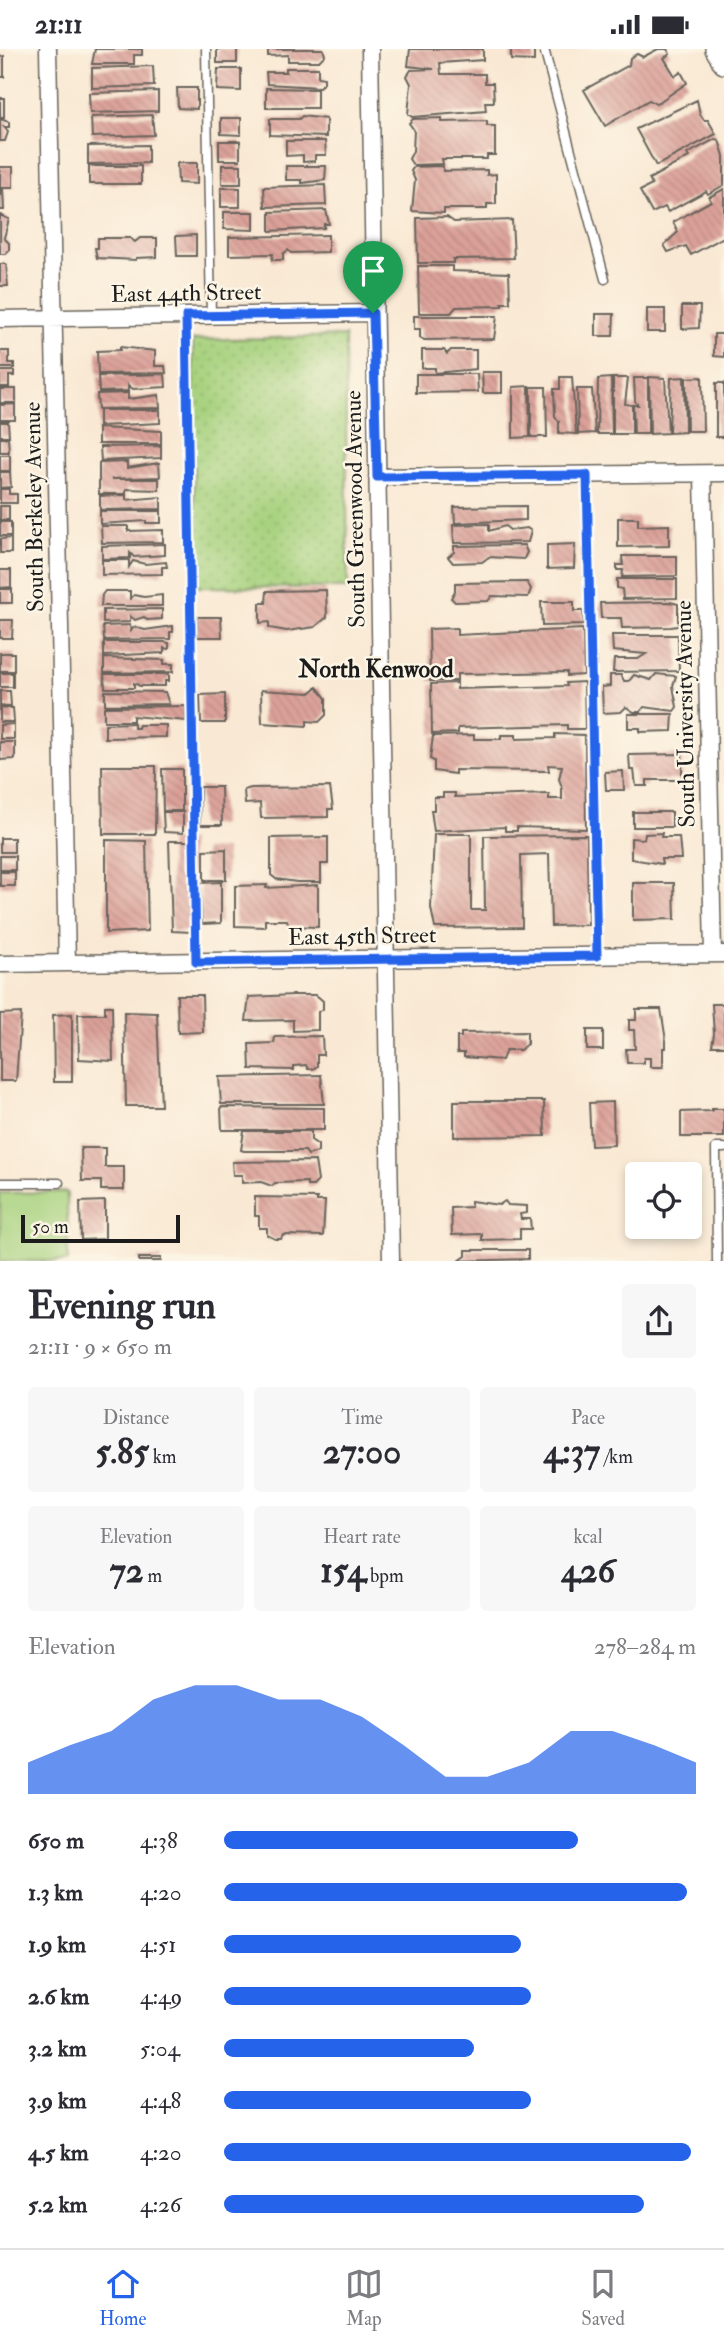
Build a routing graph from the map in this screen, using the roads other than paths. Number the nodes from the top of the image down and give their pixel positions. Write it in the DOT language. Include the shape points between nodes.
graph roads {
  1 [pos="48,49"];
  2 [pos="206,49"];
  3 [pos="370,49"];
  4 [pos="544,49"];
  5 [pos="716,49"];
  6 [pos="724,63"];
  7 [pos="605,279"];
  8 [pos="373,313"];
  9 [pos="211,315"];
  10 [pos="186,316"];
  11 [pos="52,318"];
  12 [pos="0,319"];
  13 [pos="724,473"];
  14 [pos="703,474"];
  15 [pos="587,475"];
  16 [pos="377,477"];
  17 [pos="718,954"];
  18 [pos="597,956"];
  19 [pos="387,958"];
  20 [pos="196,962"];
  21 [pos="0,964"];
  22 [pos="67,964"];
  23 [pos="724,1148"];
  24 [pos="0,1183"];
  25 [pos="59,1183"];
  26 [pos="391,1261"];
  27 [pos="717,1261"];
  1 -- 11 [label="street, South Berkeley Avenue"];
  2 -- 9 [label="lane"];
  3 -- 8 [label="street, South Greenwood Avenue"];
  4 -- 7 [label="lane"];
  5 -- 6 [label="street"];
  8 -- 9 [label="street, East 44th Street"];
  8 -- 16 [label="street, South Greenwood Avenue"];
  9 -- 10 [label="street, East 44th Street"];
  10 -- 11 [label="street, East 44th Street"];
  10 -- 20 [label="lane"];
  11 -- 12 [label="street, East 44th Street"];
  11 -- 22 [label="street, South Berkeley Avenue"];
  13 -- 14 [label="street"];
  14 -- 15 [label="street"];
  14 -- 17 [label="street, South University Avenue"];
  15 -- 16 [label="street"];
  15 -- 18 [label="lane"];
  16 -- 19 [label="street, South Greenwood Avenue"];
  17 -- 18 [label="street, East 45th Street"];
  18 -- 19 [label="street, East 45th Street"];
  19 -- 20 [label="street, East 45th Street"];
  19 -- 26 [label="street, South Greenwood Avenue"];
  20 -- 22 [label="street, East 45th Street"];
  21 -- 22 [label="street, East 45th Street"];
  23 -- 27 [label="lane" via="716,1148"];
  24 -- 25 [label="lane"];
}
